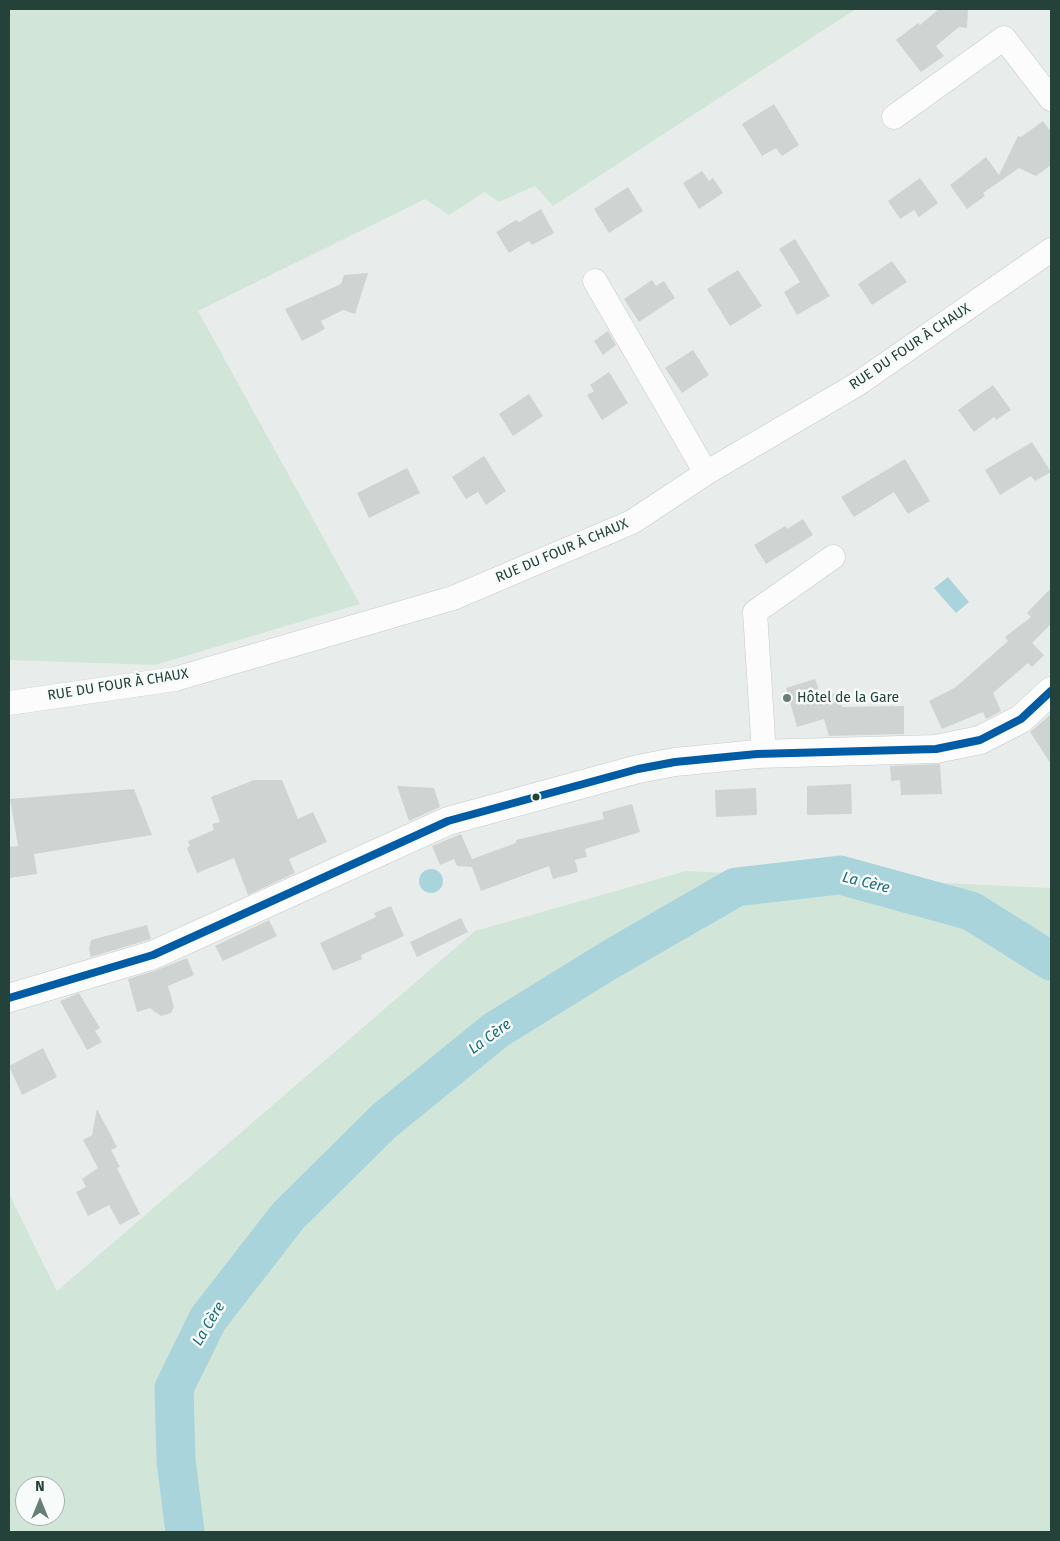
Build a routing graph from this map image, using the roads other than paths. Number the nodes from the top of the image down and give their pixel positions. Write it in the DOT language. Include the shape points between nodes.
graph roads {
  1 [pos="1051,99"];
  2 [pos="894,117"];
  3 [pos="1051,250"];
  4 [pos="595,281"];
  5 [pos="706,473"];
  6 [pos="833,557"];
  7 [pos="1051,691"];
  8 [pos="9,703"];
  9 [pos="764,754"];
  10 [pos="9,998"];
  1 -- 2 [label="street" via="1004,38"];
  3 -- 5 [label="street, RUE DU FOUR À CHAUX" via="856,385"];
  4 -- 5 [label="street"];
  5 -- 8 [label="street, RUE DU FOUR À CHAUX" via="632,522 453,598 175,679"];
  6 -- 9 [label="street" via="755,612"];
  7 -- 9 [label="street" via="1021,719 980,740 936,749"];
  9 -- 10 [label="street" via="675,762 638,769 448,821 153,956"];
}
